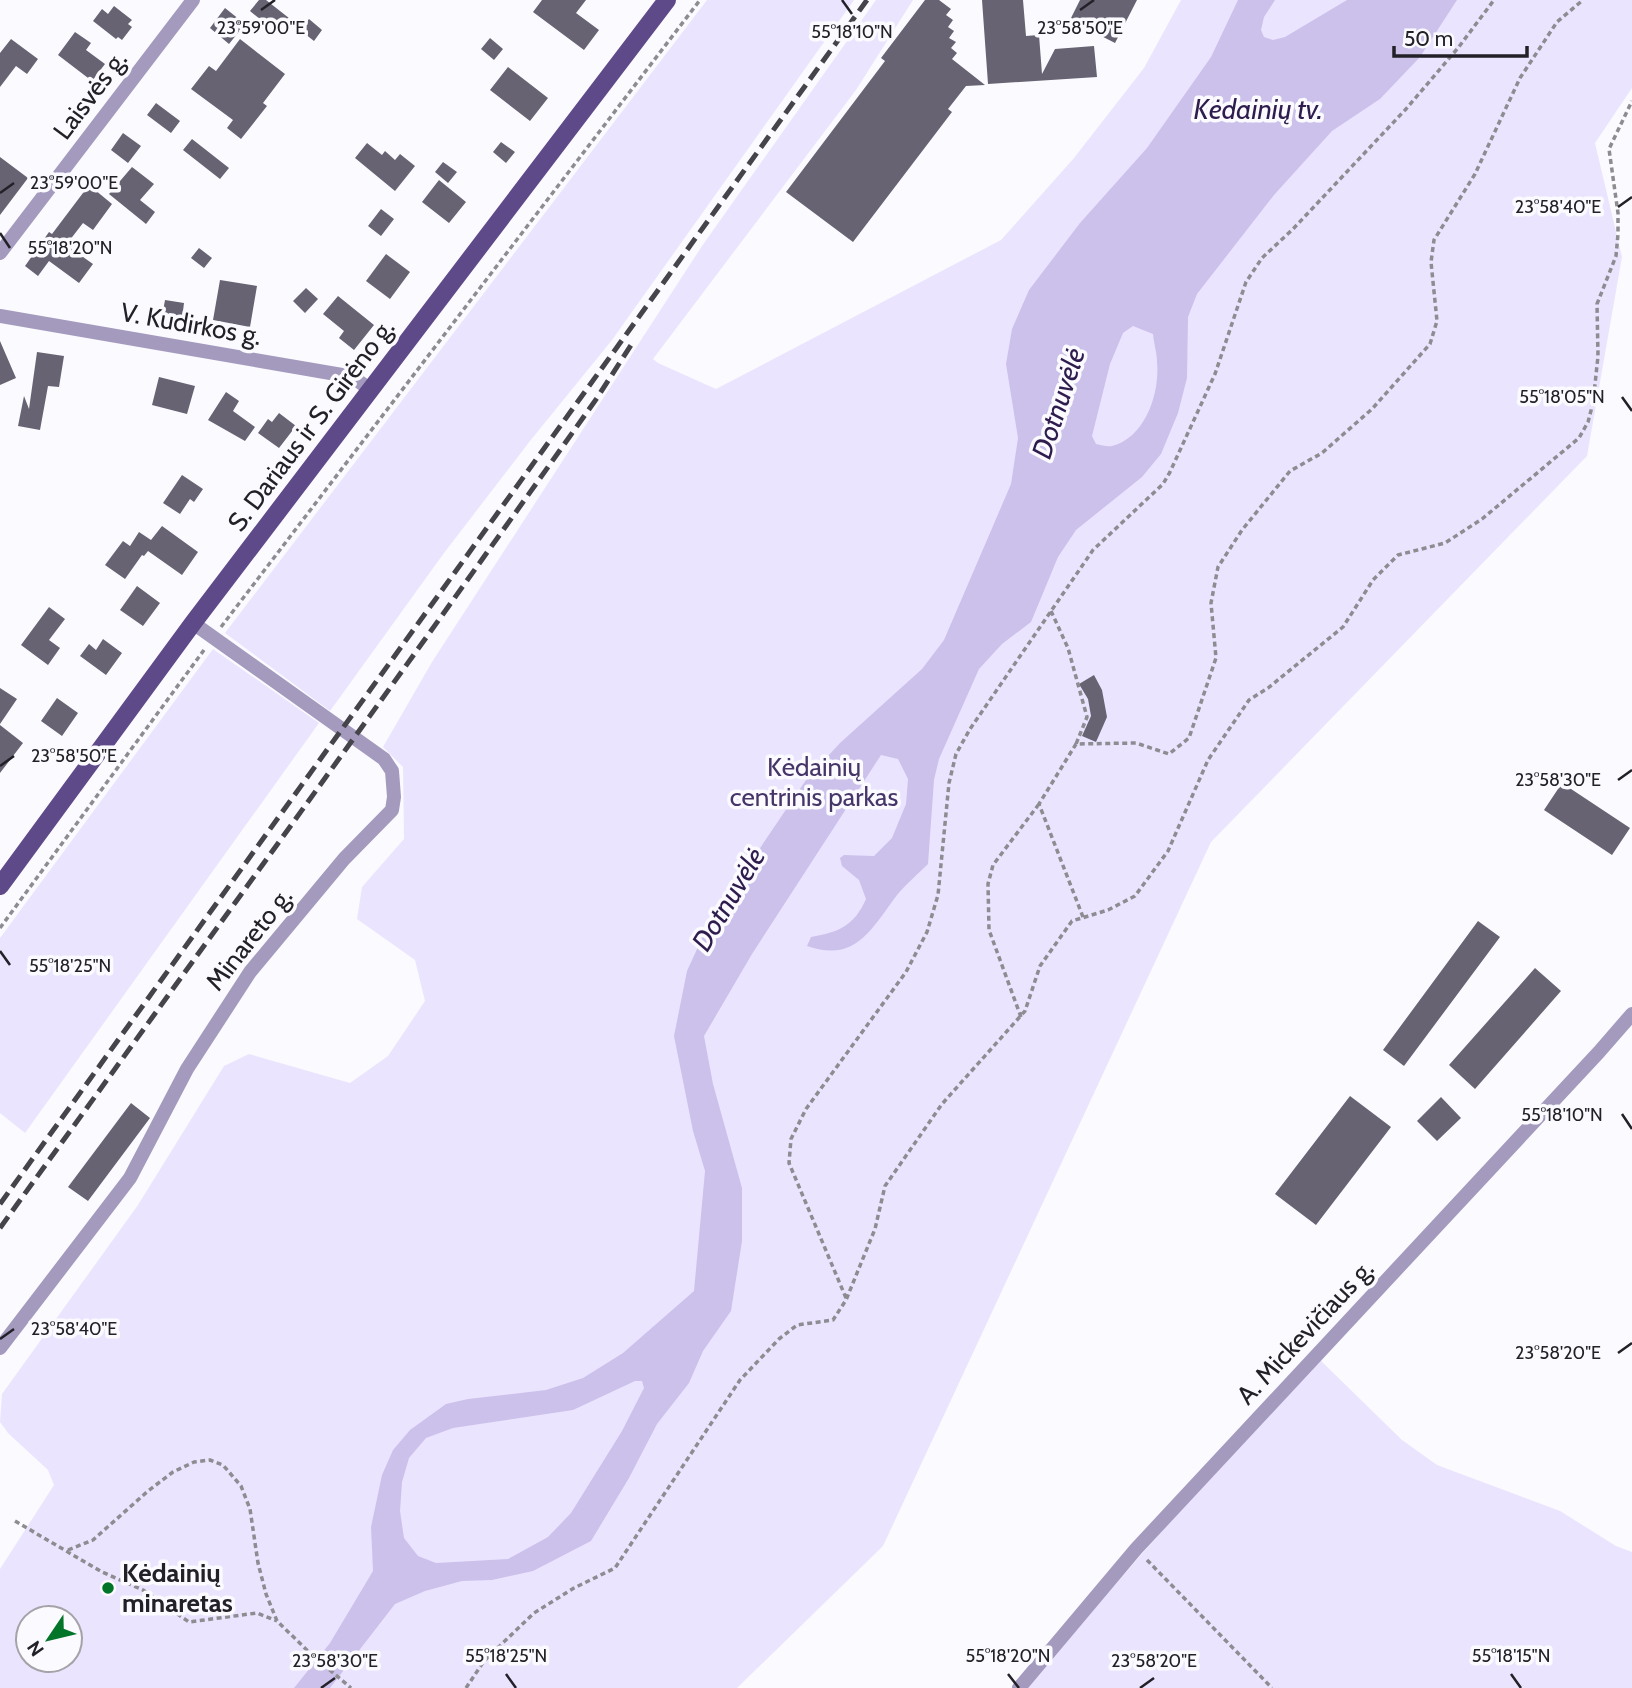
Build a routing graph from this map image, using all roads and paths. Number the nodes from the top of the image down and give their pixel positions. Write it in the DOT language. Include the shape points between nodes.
graph roads {
  1 [pos="193,0"];
  2 [pos="667,0"];
  3 [pos="700,0"];
  4 [pos="1494,0"];
  5 [pos="1583,0"];
  6 [pos="1632,101"];
  7 [pos="0,253"];
  8 [pos="0,316"];
  9 [pos="371,390"];
  10 [pos="1050,611"];
  11 [pos="193,623"];
  12 [pos="213,638"];
  13 [pos="1076,744"];
  14 [pos="1039,804"];
  15 [pos="0,886"];
  16 [pos="1083,917"];
  17 [pos="0,928"];
  18 [pos="1632,1014"];
  19 [pos="1021,1017"];
  20 [pos="846,1300"];
  21 [pos="0,1348"];
  22 [pos="15,1521"];
  23 [pos="1136,1549"];
  24 [pos="68,1550"];
  25 [pos="277,1621"];
  26 [pos="351,1688"];
  27 [pos="466,1688"];
  28 [pos="1019,1688"];
  29 [pos="1272,1688"];
  1 -- 7 [label="street, Laisvės g."];
  2 -- 9 [label="main road, S. Dariaus ir S. Girėno g."];
  3 -- 12 [label="path"];
  4 -- 10 [label="path" via="1406,109 1262,258 1245,282 1214,373 1171,472 1093,550"];
  5 -- 13 [label="path" via="1557,22 1520,78 1475,174 1434,240 1430,262 1437,321 1430,344 1362,418 1322,453 1290,471 1218,567 1211,603 1216,658 1189,738 1169,754 1136,743"];
  6 -- 16 [label="path" via="1609,149 1618,213 1616,256 1597,304 1593,403 1579,438 1445,543 1398,555 1373,580 1343,627 1249,700 1208,760 1168,851 1135,896"];
  8 -- 9 [label="street, V. Kudirkos g." via="342,375"];
  9 -- 11 [label="main road, S. Dariaus ir S. Girėno g."];
  10 -- 13 [label="path" via="1068,648 1087,717"];
  10 -- 20 [label="path" via="956,754 938,895 927,932 906,972 806,1110 791,1139 789,1163"];
  11 -- 12 [label="street, Minareto g."];
  11 -- 15 [label="main road, S. Dariaus ir S. Girėno g."];
  12 -- 17 [label="path"];
  12 -- 21 [label="street, Minareto g." via="384,758 393,771 392,810 344,859 250,972 187,1069 130,1178"];
  13 -- 14 [label="path"];
  14 -- 16 [label="path"];
  14 -- 19 [label="path" via="993,864 988,884 989,930"];
  16 -- 19 [label="path" via="1072,921 1040,966"];
  18 -- 23 [label="street, A. Mickevičiaus g."];
  19 -- 20 [label="path" via="942,1104 885,1186 875,1228"];
  20 -- 27 [label="path" via="833,1320 797,1325 740,1381 615,1569 534,1614 484,1661"];
  22 -- 24 [label="path"];
  23 -- 28 [label="street, A. Mickevičiaus g."];
  23 -- 29 [label="path"];
  24 -- 25 [label="path" via="143,1590 189,1622 257,1614"];
  24 -- 25 [label="path" via="93,1540 173,1472 210,1460 223,1465 241,1486 250,1509 266,1594"];
  25 -- 26 [label="path"];
}
